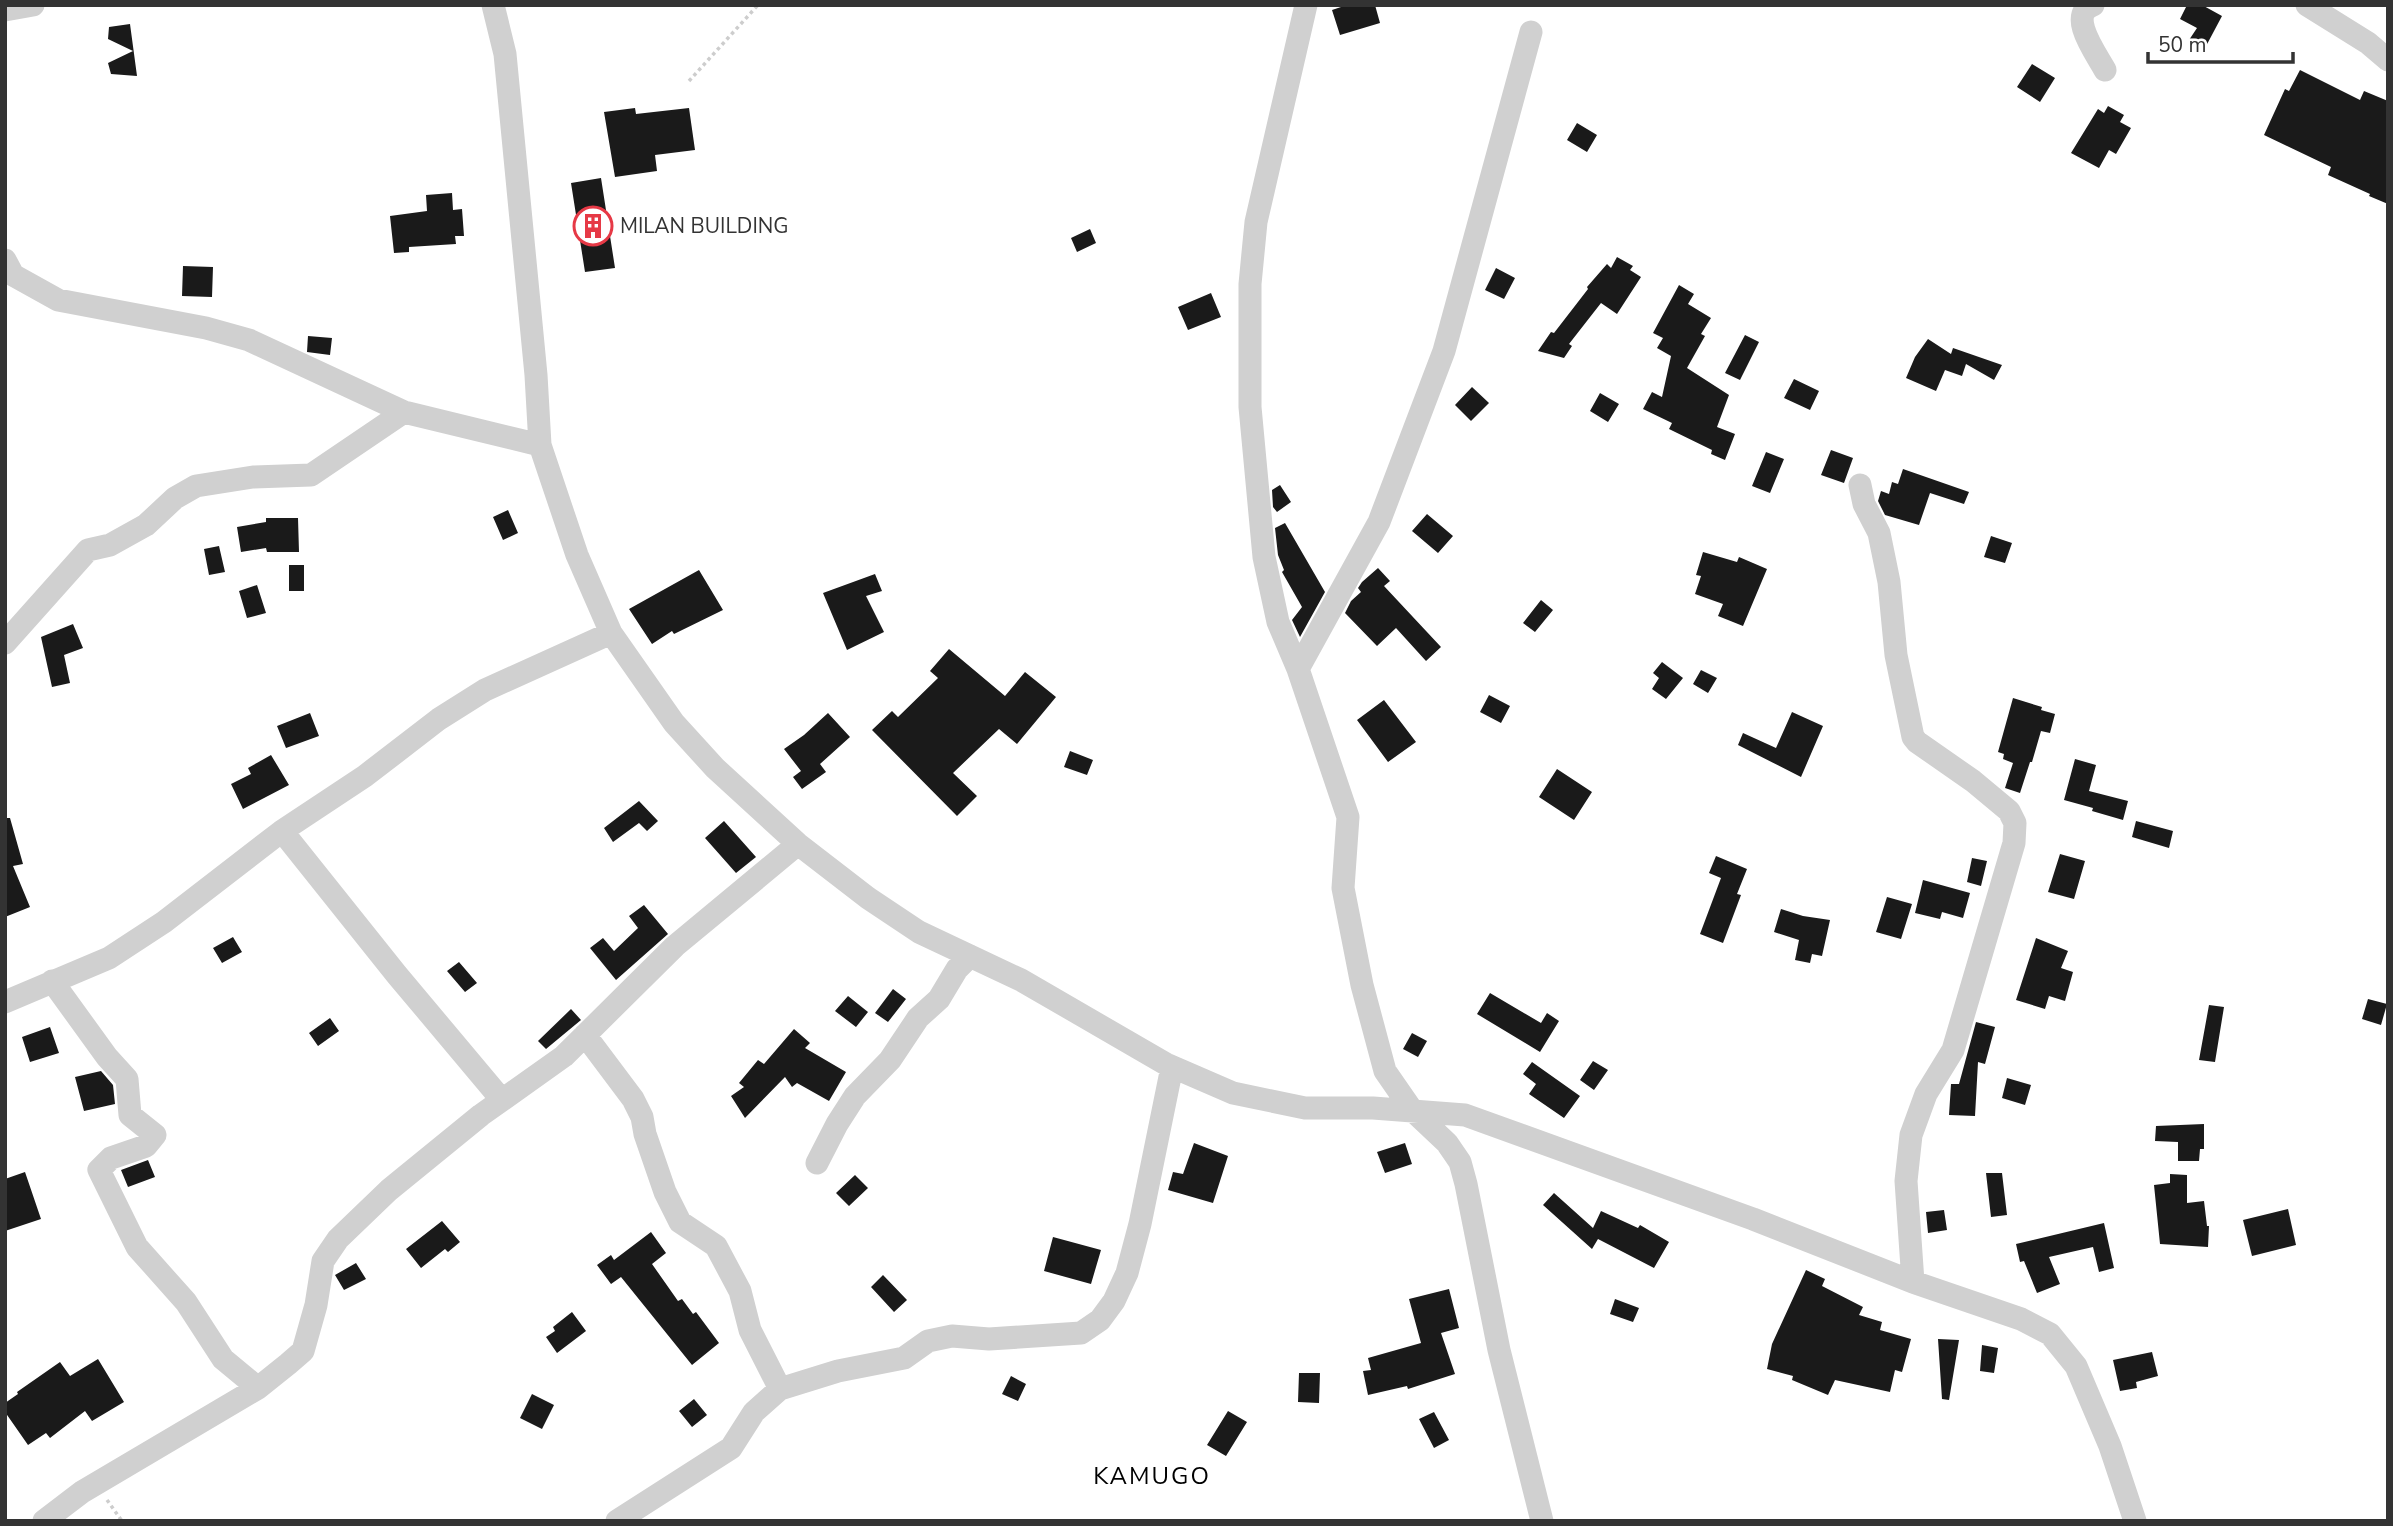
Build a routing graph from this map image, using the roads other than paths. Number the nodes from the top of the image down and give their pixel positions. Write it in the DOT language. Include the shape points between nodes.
graph roads {
  1 [pos="33,5"];
  2 [pos="493,5"];
  3 [pos="1306,5"];
  4 [pos="2093,5"];
  5 [pos="2307,5"];
  6 [pos="5,10"];
  7 [pos="1531,32"];
  8 [pos="2388,60"];
  9 [pos="2105,70"];
  10 [pos="5,260"];
  11 [pos="404,412"];
  12 [pos="540,445"];
  13 [pos="1860,485"];
  14 [pos="611,633"];
  15 [pos="5,643"];
  16 [pos="1298,669"];
  17 [pos="282,831"];
  18 [pos="798,844"];
  19 [pos="970,956"];
  20 [pos="52,981"];
  21 [pos="5,1002"];
  22 [pos="585,1035"];
  23 [pos="1172,1067"];
  24 [pos="502,1100"];
  25 [pos="1412,1110"];
  26 [pos="817,1163"];
  27 [pos="1913,1282"];
  28 [pos="258,1388"];
  29 [pos="780,1389"];
  30 [pos="44,1521"];
  31 [pos="617,1521"];
  32 [pos="1542,1521"];
  33 [pos="2135,1521"];
  1 -- 6 [label="street"];
  2 -- 12 [label="street" via="505,54"];
  3 -- 16 [label="street" via="1256,222 1249,346 1264,557 1278,622"];
  4 -- 9 [label="street" via="2082,15 2081,25"];
  5 -- 8 [label="street"];
  7 -- 16 [label="street" via="1444,351 1379,522"];
  10 -- 11 [label="street" via="13,275 58,300 249,340"];
  11 -- 12 [label="street"];
  11 -- 15 [label="street" via="311,475 253,477 196,486 174,498 146,525 110,545 88,550"];
  12 -- 14 [label="street"];
  13 -- 27 [label="street" via="1879,533 1913,737 2009,811 2015,823 2014,843 1953,1050 1926,1094 1911,1135 1906,1181"];
  14 -- 17 [label="street" via="485,690"];
  14 -- 18 [label="street" via="674,723 715,768"];
  16 -- 25 [label="street" via="1348,817 1343,888 1376,1041 1385,1071"];
  17 -- 20 [label="street" via="120,951"];
  17 -- 24 [label="street"];
  18 -- 19 [label="street" via="919,932"];
  18 -- 22 [label="street" via="675,946"];
  19 -- 23 [label="street" via="1021,980"];
  19 -- 26 [label="street" via="890,1060 855,1096"];
  20 -- 21 [label="street"];
  20 -- 28 [label="street" via="127,1079 130,1115 155,1135 146,1146 111,1158 99,1170 137,1247 186,1302 223,1359"];
  22 -- 24 [label="street" via="564,1056"];
  22 -- 29 [label="street" via="642,1116 665,1192 680,1222 716,1246 740,1291 750,1330"];
  23 -- 25 [label="street" via="1233,1093 1305,1108"];
  23 -- 29 [label="street" via="1127,1273 1100,1320 1081,1333 989,1339 952,1336 928,1341 904,1358"];
  24 -- 28 [label="street" via="389,1190 338,1239 323,1261 303,1351"];
  25 -- 27 [label="street" via="1465,1115"];
  25 -- 32 [label="street" via="1460,1162 1499,1350"];
  27 -- 33 [label="street" via="2021,1319 2050,1334 2076,1366"];
  28 -- 30 [label="street" via="82,1492"];
  29 -- 31 [label="street" via="754,1412 731,1448"];
}
